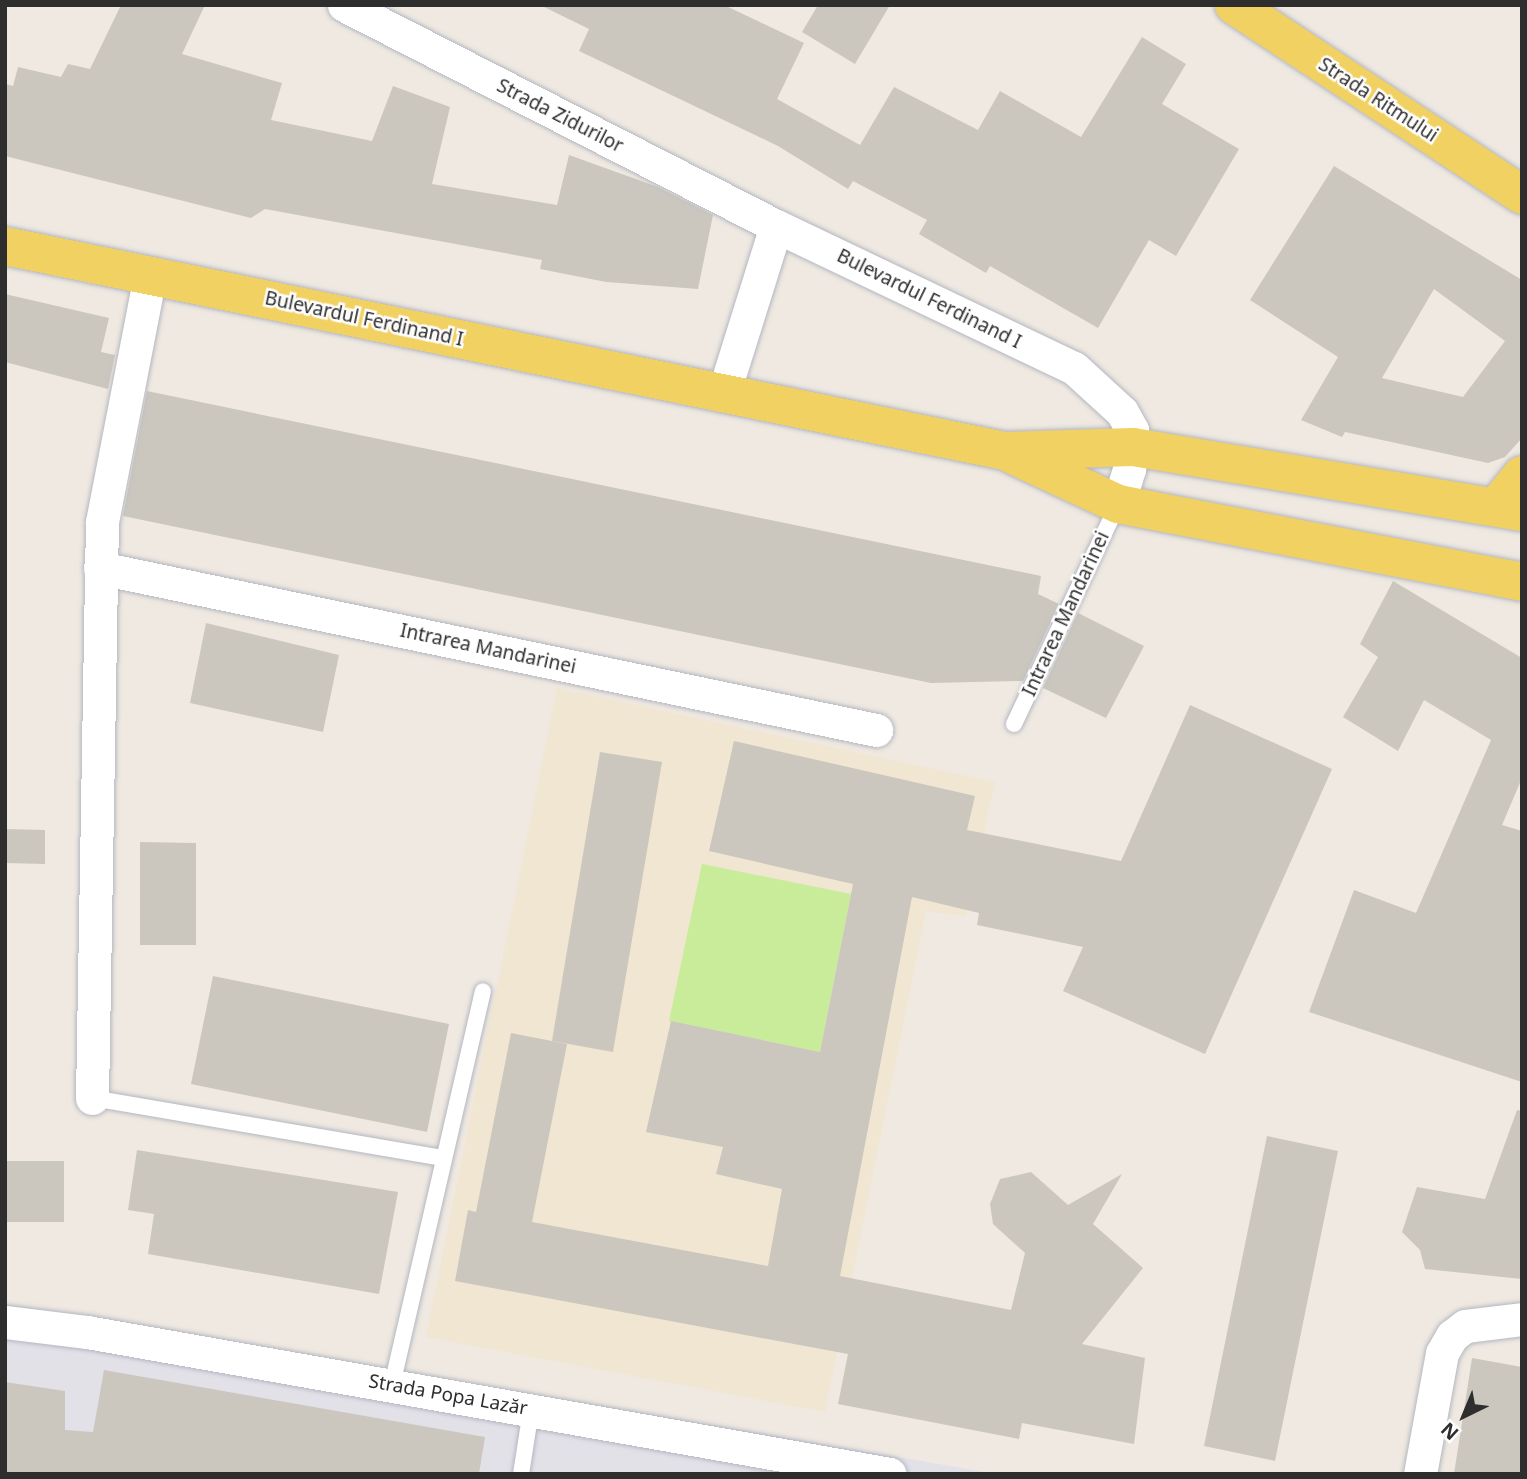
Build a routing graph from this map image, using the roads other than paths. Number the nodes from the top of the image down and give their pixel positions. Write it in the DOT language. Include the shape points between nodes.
graph roads {
  1 [pos="344,5"];
  2 [pos="1234,5"];
  3 [pos="1522,195"];
  4 [pos="776,226"];
  5 [pos="5,246"];
  6 [pos="150,275"];
  7 [pos="723,394"];
  8 [pos="1133,447"];
  9 [pos="1005,451"];
  10 [pos="1522,475"];
  11 [pos="1118,504"];
  12 [pos="1509,510"];
  13 [pos="100,568"];
  14 [pos="1518,583"];
  15 [pos="1014,723"];
  16 [pos="876,730"];
  17 [pos="483,991"];
  18 [pos="92,1098"];
  19 [pos="443,1158"];
  20 [pos="1522,1319"];
  21 [pos="5,1322"];
  22 [pos="391,1385"];
  23 [pos="531,1410"];
  24 [pos="521,1474"];
  25 [pos="890,1474"];
  26 [pos="1420,1474"];
  1 -- 4 [label="street, Strada Zidurilor"];
  2 -- 3 [label="main road, Strada Ritmului"];
  4 -- 7 [label="street"];
  4 -- 8 [label="street, Bulevardul Ferdinand I" via="1073,368 1122,412 1132,430"];
  5 -- 6 [label="main road, Bulevardul Ferdinand I"];
  6 -- 7 [label="main road, Bulevardul Ferdinand I"];
  6 -- 13 [label="street" via="102,522"];
  7 -- 9 [label="main road, Bulevardul Ferdinand I"];
  8 -- 9 [label="main road, Bulevardul Ferdinand I"];
  8 -- 11 [label="street"];
  8 -- 12 [label="main road, Bulevardul Ferdinand I"];
  9 -- 11 [label="main road, Bulevardul Ferdinand I"];
  10 -- 12 [label="main road"];
  11 -- 14 [label="main road, Bulevardul Ferdinand I"];
  11 -- 15 [label="lane, Intrarea Mandarinei"];
  13 -- 16 [label="street, Intrarea Mandarinei"];
  13 -- 18 [label="street"];
  17 -- 19 [label="lane"];
  18 -- 19 [label="lane"];
  19 -- 22 [label="lane"];
  20 -- 26 [label="street" via="1465,1326 1451,1336 1442,1353"];
  21 -- 22 [label="street, Strada Popa Lazăr" via="88,1332"];
  22 -- 23 [label="street, Strada Popa Lazăr"];
  23 -- 24 [label="lane"];
  23 -- 25 [label="street, Strada Popa Lazăr"];
}
